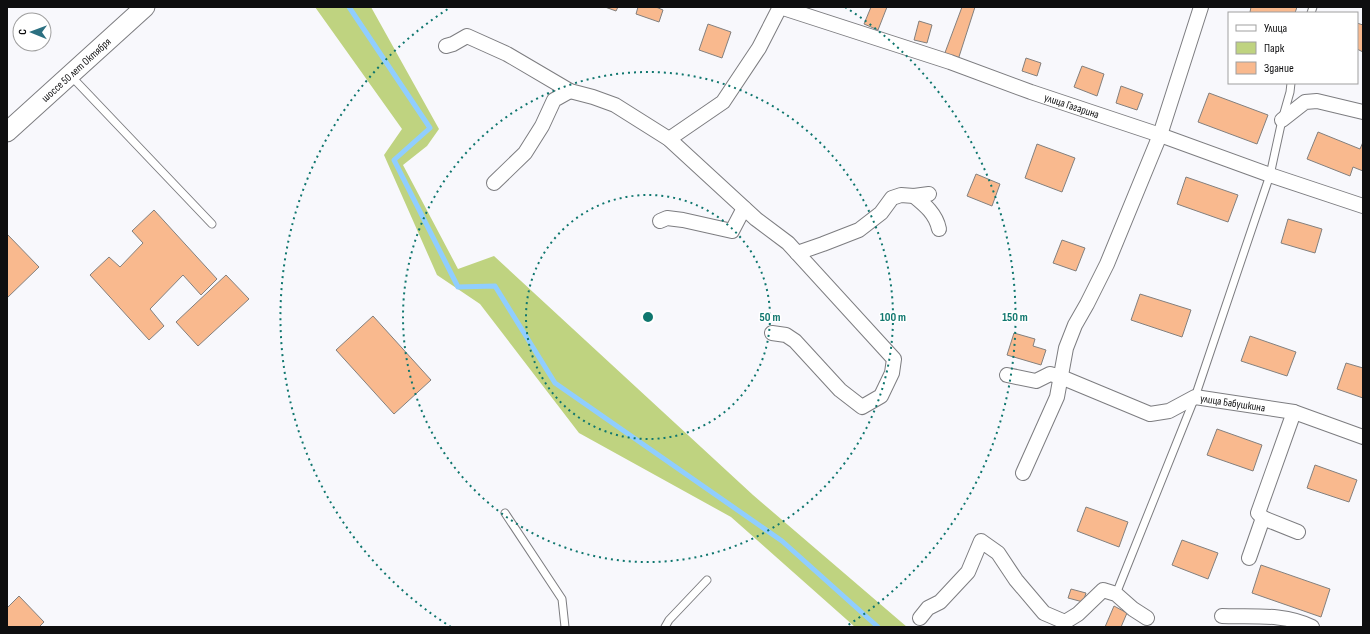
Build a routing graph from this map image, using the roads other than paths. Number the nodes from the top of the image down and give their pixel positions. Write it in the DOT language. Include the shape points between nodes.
graph roads {
  1 [pos="146,7"];
  2 [pos="780,7"];
  3 [pos="1201,7"];
  4 [pos="446,46"];
  5 [pos="70,75"];
  6 [pos="1291,84"];
  7 [pos="570,91"];
  8 [pos="1363,112"];
  9 [pos="1282,120"];
  10 [pos="7,132"];
  11 [pos="1160,135"];
  12 [pos="669,139"];
  13 [pos="1270,175"];
  14 [pos="494,182"];
  15 [pos="928,194"];
  16 [pos="914,196"];
  17 [pos="1363,206"];
  18 [pos="744,208"];
  19 [pos="660,221"];
  20 [pos="212,224"];
  21 [pos="939,229"];
  22 [pos="797,253"];
  23 [pos="772,334"];
  24 [pos="1007,375"];
  25 [pos="1061,377"];
  26 [pos="1195,397"];
  27 [pos="1294,412"];
  28 [pos="1363,437"];
  29 [pos="1023,473"];
  30 [pos="505,513"];
  31 [pos="1263,518"];
  32 [pos="1298,532"];
  33 [pos="1249,558"];
  34 [pos="707,580"];
  35 [pos="1116,594"];
  36 [pos="1222,616"];
  37 [pos="920,618"];
  38 [pos="1147,618"];
  39 [pos="565,627"];
  40 [pos="665,627"];
  41 [pos="1312,627"];
  1 -- 5 [label="street, шоссе 50 лет Октября"];
  2 -- 11 [label="street, улица Гагарина" via="950,62"];
  2 -- 12 [label="street" via="759,48 723,102"];
  3 -- 11 [label="street"];
  4 -- 7 [label="street" via="467,36 508,54"];
  5 -- 10 [label="street, шоссе 50 лет Октября"];
  5 -- 20 [label="lane"];
  6 -- 9 [label="lane"];
  7 -- 12 [label="street" via="615,105"];
  7 -- 14 [label="street" via="554,100 525,153"];
  8 -- 9 [label="street" via="1317,101 1305,102"];
  9 -- 13 [label="lane"];
  11 -- 13 [label="street, улица Гагарина"];
  11 -- 25 [label="street" via="1107,264 1075,325 1066,348"];
  12 -- 18 [label="street"];
  13 -- 17 [label="street, улица Гагарина"];
  13 -- 26 [label="lane"];
  15 -- 16 [label="street"];
  16 -- 21 [label="street" via="929,208 938,221"];
  16 -- 22 [label="street" via="901,195 892,198 881,213 859,230"];
  18 -- 19 [label="street" via="732,231 683,220 667,218"];
  18 -- 22 [label="street"];
  22 -- 23 [label="street" via="894,359 892,373 881,396 862,407 840,390 795,341 786,335"];
  24 -- 25 [label="street" via="1036,381 1050,374"];
  25 -- 26 [label="street, улица Бабушкина" via="1150,414 1169,411"];
  25 -- 29 [label="street" via="1057,397"];
  26 -- 27 [label="street, улица Бабушкина"];
  26 -- 35 [label="lane"];
  27 -- 28 [label="street, улица Бабушкина"];
  27 -- 31 [label="street" via="1258,513"];
  30 -- 39 [label="lane" via="562,599"];
  31 -- 32 [label="street"];
  31 -- 33 [label="street"];
  34 -- 40 [label="lane"];
  35 -- 37 [label="street" via="1103,590 1078,614 1064,622 1055,619 1044,613 1016,580 998,553 981,541 968,572 940,602 928,608"];
  35 -- 38 [label="street"];
  36 -- 41 [label="street" via="1280,617"];
}
